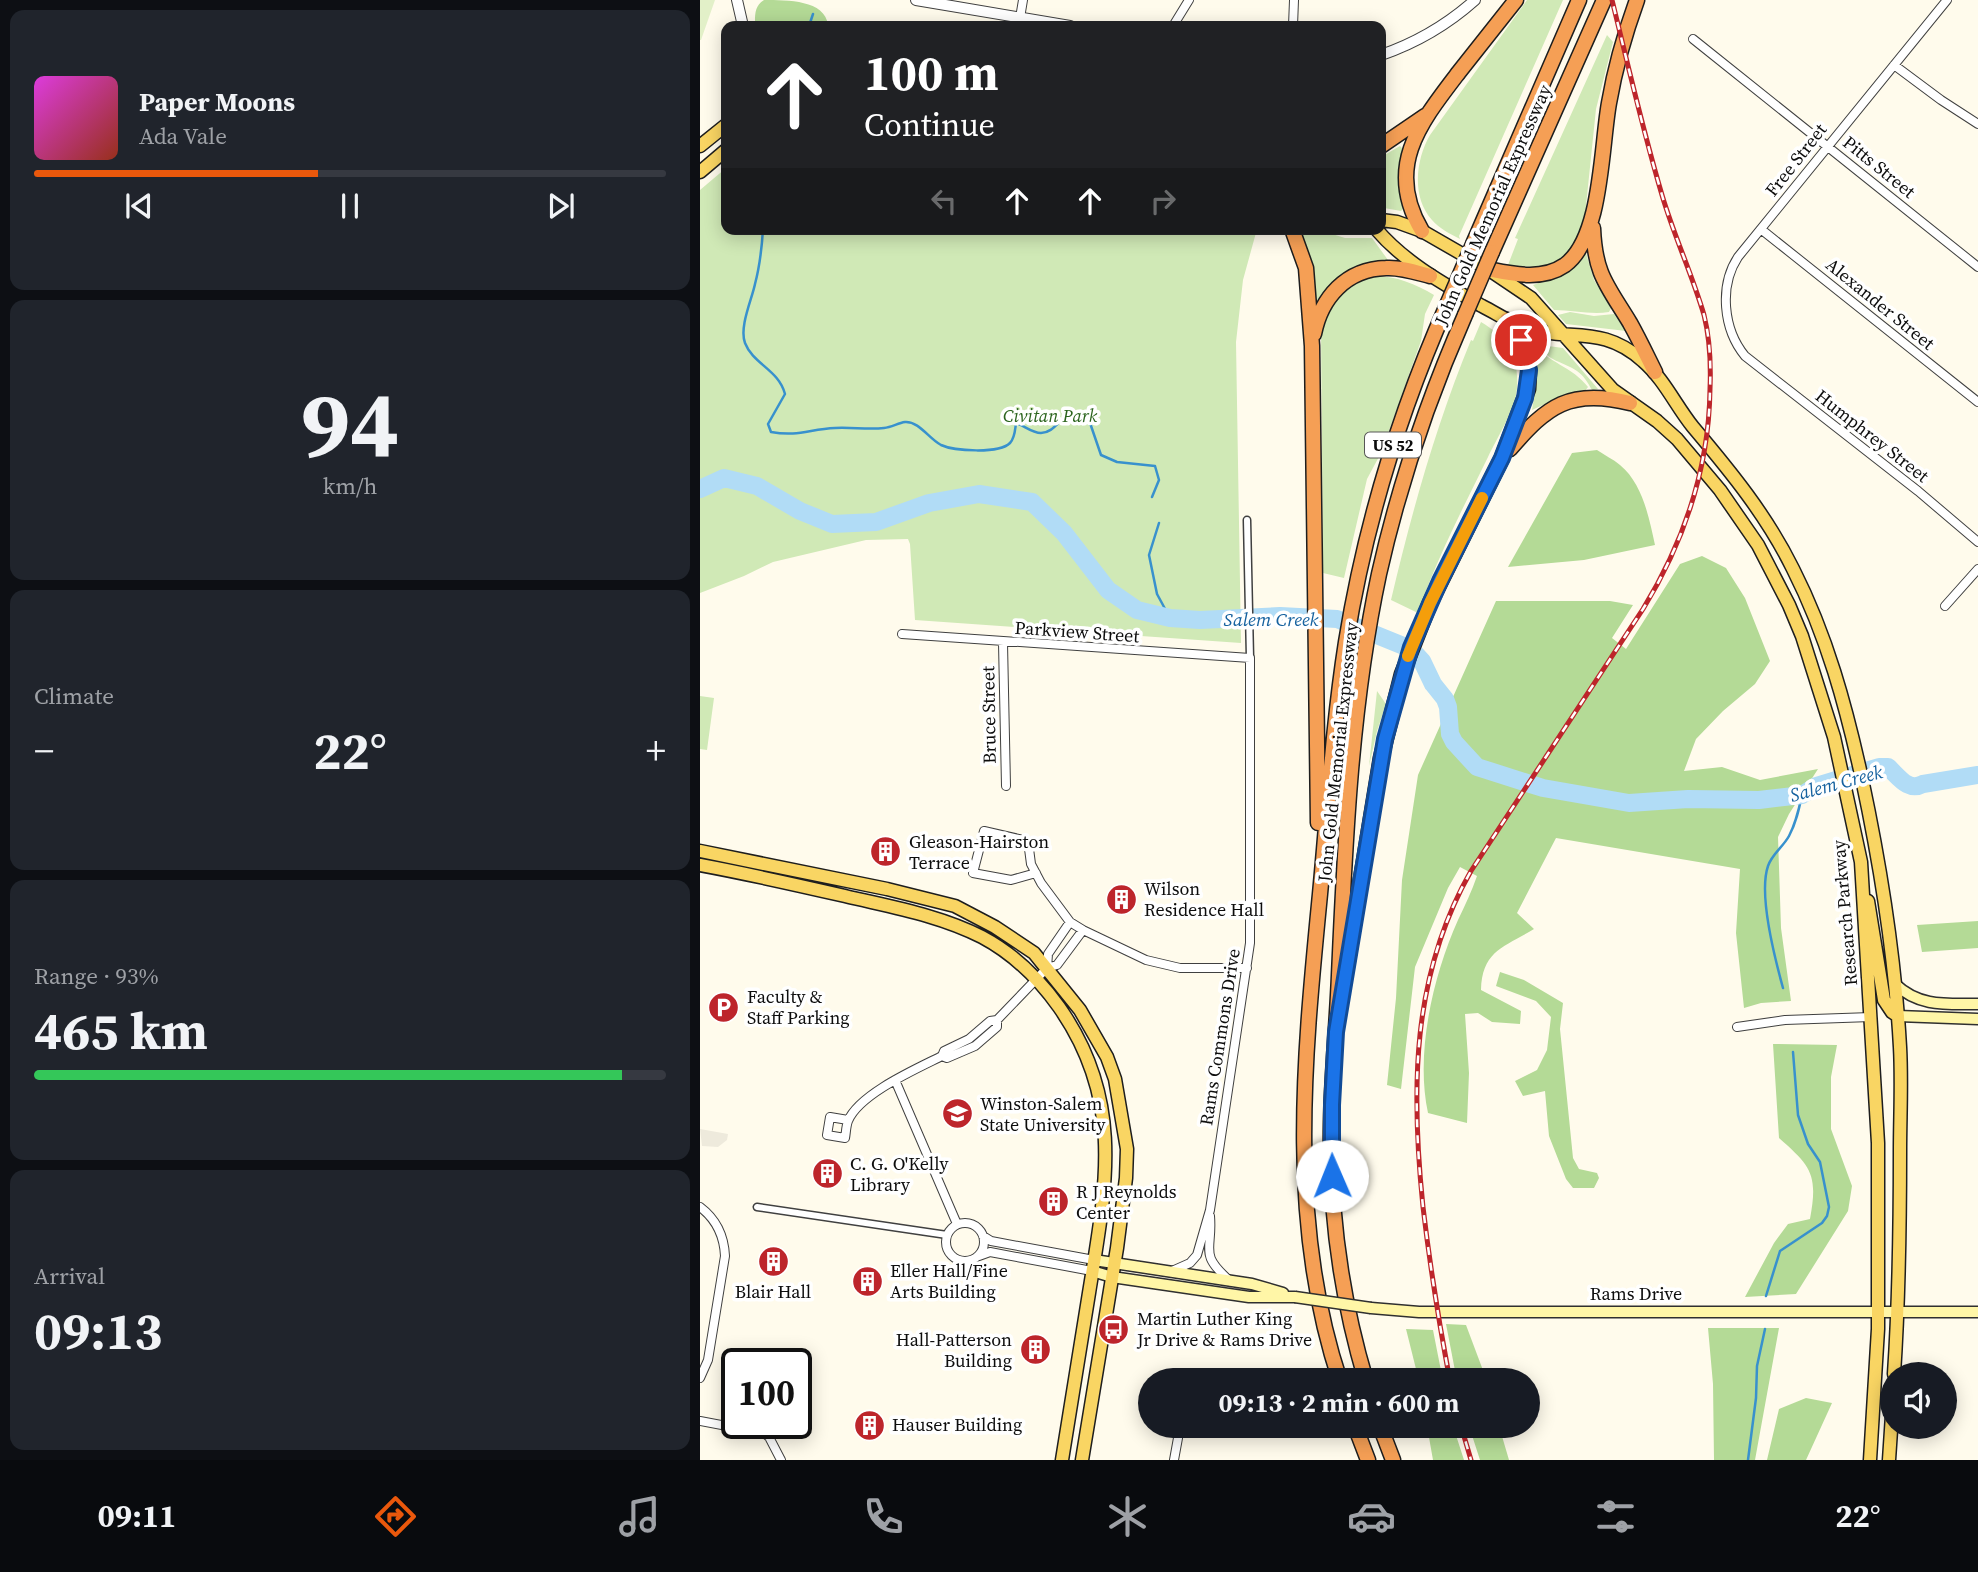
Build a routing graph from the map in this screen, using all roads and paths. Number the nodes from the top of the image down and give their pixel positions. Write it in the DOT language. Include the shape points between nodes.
graph roads {
  1 [pos="737,0"];
  2 [pos="916,0"];
  3 [pos="1023,0"];
  4 [pos="1189,0"];
  5 [pos="1294,0"];
  6 [pos="1475,0"];
  7 [pos="1516,0"];
  8 [pos="1579,0"];
  9 [pos="1604,0"];
  10 [pos="1637,0"];
  11 [pos="1947,0"];
  12 [pos="1020,18"];
  13 [pos="742,21"];
  14 [pos="1039,21"];
  15 [pos="1176,21"];
  16 [pos="1293,21"];
  17 [pos="1693,39"];
  18 [pos="1386,53"];
  19 [pos="1894,65"];
  20 [pos="1426,115"];
  21 [pos="1978,124"];
  22 [pos="721,129"];
  23 [pos="1386,143"];
  24 [pos="1827,145"];
  25 [pos="700,146"];
  26 [pos="721,154"];
  27 [pos="700,172"];
  28 [pos="1593,217"];
  29 [pos="1386,221"];
  30 [pos="1762,230"];
  31 [pos="1422,231"];
  32 [pos="1294,235"];
  33 [pos="1382,235"];
  34 [pos="1978,267"];
  35 [pos="1488,269"];
  36 [pos="1430,275"];
  37 [pos="1507,320"];
  38 [pos="1563,333"];
  39 [pos="1312,346"];
  40 [pos="1745,356"];
  41 [pos="1655,372"];
  42 [pos="1978,402"];
  43 [pos="1630,403"];
  44 [pos="1502,458"];
  45 [pos="1247,520"];
  46 [pos="1978,542"];
  47 [pos="1978,569"];
  48 [pos="1945,606"];
  49 [pos="902,634"];
  50 [pos="1003,643"];
  51 [pos="1250,659"];
  52 [pos="1006,786"];
  53 [pos="700,851"];
  54 [pos="1861,862"];
  55 [pos="700,864"];
  56 [pos="1036,873"];
  57 [pos="1318,912"];
  58 [pos="1070,922"];
  59 [pos="1083,930"];
  60 [pos="1047,968"];
  61 [pos="1247,968"];
  62 [pos="1036,979"];
  63 [pos="1895,984"];
  64 [pos="1978,1004"];
  65 [pos="1898,1016"];
  66 [pos="1871,1017"];
  67 [pos="1978,1019"];
  68 [pos="1737,1027"];
  69 [pos="1336,1032"];
  70 [pos="895,1080"];
  71 [pos="848,1120"];
  72 [pos="700,1207"];
  73 [pos="757,1207"];
  74 [pos="1210,1210"];
  75 [pos="957,1224"];
  76 [pos="947,1234"];
  77 [pos="983,1236"];
  78 [pos="976,1257"];
  79 [pos="1114,1263"];
  80 [pos="1093,1265"];
  81 [pos="1170,1272"];
  82 [pos="1112,1277"];
  83 [pos="1230,1281"];
  84 [pos="1295,1297"];
  85 [pos="1878,1311"];
  86 [pos="1898,1312"];
  87 [pos="1978,1312"];
  88 [pos="704,1359"];
  89 [pos="1895,1362"];
  90 [pos="1336,1368"];
  91 [pos="1363,1368"];
  92 [pos="700,1378"];
  93 [pos="700,1421"];
  94 [pos="1178,1438"];
  95 [pos="1360,1438"];
  96 [pos="1385,1438"];
  97 [pos="1890,1439"];
  98 [pos="781,1460"];
  99 [pos="1062,1460"];
  100 [pos="1082,1460"];
  101 [pos="1174,1460"];
  102 [pos="1368,1460"];
  103 [pos="1393,1460"];
  104 [pos="1870,1460"];
  105 [pos="1889,1460"];
  1 -- 13 [label="street"];
  2 -- 12 [label="street"];
  3 -- 12 [label="street"];
  4 -- 15 [label="street"];
  5 -- 16 [label="street"];
  6 -- 18 [label="street" via="1435,31"];
  7 -- 20 [label="highway"];
  8 -- 57 [label="highway, John Gold Memorial Expressway / US 52, bridge" via="1418,373 1395,437 1355,589 1342,666"];
  9 -- 69 [label="highway, John Gold Memorial Expressway / US 52, bridge" via="1437,380 1395,508 1362,675"];
  10 -- 28 [label="highway" via="1609,101"];
  11 -- 19 [label="street, Free Street"];
  12 -- 14 [label="street"];
  17 -- 24 [label="street, Pitts Street"];
  19 -- 21 [label="street"];
  19 -- 24 [label="street, Free Street"];
  20 -- 23 [label="highway"];
  20 -- 31 [label="highway" via="1410,150 1405,178 1410,206"];
  22 -- 25 [label="main road"];
  24 -- 30 [label="street, Free Street"];
  24 -- 34 [label="street, Pitts Street"];
  26 -- 27 [label="main road"];
  28 -- 35 [label="highway" via="1579,252 1556,271 1527,275"];
  28 -- 41 [label="highway" via="1601,277"];
  29 -- 31 [label="main road, Research Parkway"];
  30 -- 40 [label="street, Free Street" via="1728,276 1728,321"];
  30 -- 42 [label="street, Alexander Street"];
  31 -- 35 [label="main road, Research Parkway"];
  32 -- 39 [label="highway" via="1306,268"];
  33 -- 36 [label="main road, Research Parkway"];
  35 -- 38 [label="main road, Research Parkway" via="1536,302"];
  36 -- 37 [label="main road, Research Parkway"];
  36 -- 39 [label="highway" via="1385,268 1351,277 1326,302"];
  37 -- 38 [label="main road, Research Parkway" via="1525,328"];
  37 -- 44 [label="highway" via="1524,346 1529,380"];
  38 -- 41 [label="main road, Research Parkway" via="1616,343"];
  38 -- 43 [label="main road, Research Parkway" via="1605,382"];
  39 -- 57 [label="highway"];
  40 -- 46 [label="street, Humphrey Street"];
  41 -- 63 [label="main road, Research Parkway" via="1775,535 1821,629 1868,810"];
  43 -- 44 [label="highway" via="1599,398 1565,402 1538,418"];
  43 -- 54 [label="main road, Research Parkway" via="1667,429 1700,464 1758,545 1779,585 1802,636 1834,737"];
  44 -- 69 [label="highway" via="1421,623 1395,701 1381,758"];
  45 -- 51 [label="street"];
  47 -- 48 [label="street"];
  49 -- 50 [label="street, Parkview Street"];
  50 -- 51 [label="street, Parkview Street"];
  50 -- 52 [label="street, Bruce Street"];
  51 -- 61 [label="street, Rams Commons Drive" via="1252,914"];
  53 -- 60 [label="main road" via="955,906 1034,953"];
  54 -- 65 [label="main road" via="1884,1000"];
  54 -- 66 [label="main road, Research Parkway"];
  55 -- 62 [label="main road" via="942,920 1007,952"];
  56 -- 56 [label="street" via="1028,841 984,831 973,873 1011,880"];
  56 -- 58 [label="street"];
  57 -- 90 [label="highway, John Gold Memorial Expressway / US 52" via="1304,1086 1304,1196 1318,1300"];
  58 -- 59 [label="street"];
  58 -- 60 [label="street" via="1048,954"];
  59 -- 60 [label="street" via="1057,965"];
  59 -- 61 [label="street" via="1146,960 1180,968"];
  60 -- 62 [label="street"];
  60 -- 79 [label="main road" via="1080,1010 1115,1079 1127,1149"];
  61 -- 74 [label="street, Rams Commons Drive"];
  62 -- 70 [label="street" via="983,1041"];
  62 -- 80 [label="main road" via="1073,1027 1101,1102 1105,1163"];
  63 -- 64 [label="main road" via="1924,1002"];
  63 -- 65 [label="main road, Research Parkway"];
  65 -- 67 [label="main road"];
  65 -- 86 [label="main road, Research Parkway"];
  66 -- 68 [label="street"];
  66 -- 85 [label="main road, Research Parkway" via="1878,1143"];
  69 -- 91 [label="highway, John Gold Memorial Expressway / US 52" via="1331,1123 1334,1205 1350,1319"];
  70 -- 71 [label="street" via="870,1096"];
  70 -- 75 [label="street"];
  72 -- 88 [label="street" via="718,1227 725,1256"];
  73 -- 76 [label="street"];
  74 -- 81 [label="street" via="1196,1258"];
  74 -- 83 [label="street" via="1209,1258"];
  75 -- 76 [label="street"];
  75 -- 77 [label="street" via="972,1224"];
  76 -- 78 [label="street" via="946,1247 954,1257 965,1261"];
  77 -- 78 [label="street" via="983,1248"];
  77 -- 80 [label="street"];
  78 -- 80 [label="street" via="992,1252"];
  79 -- 80 [label="main road, Rams Drive"];
  79 -- 81 [label="main road, Rams Drive"];
  79 -- 82 [label="main road"];
  80 -- 82 [label="main road, Rams Drive"];
  80 -- 99 [label="main road"];
  81 -- 83 [label="main road, Rams Drive"];
  82 -- 84 [label="main road, Rams Drive" via="1249,1297"];
  82 -- 100 [label="main road"];
  83 -- 84 [label="main road, Rams Drive"];
  84 -- 85 [label="main road, Rams Drive, bridge" via="1419,1312"];
  85 -- 86 [label="main road, Rams Drive"];
  85 -- 104 [label="main road, Research Parkway"];
  86 -- 87 [label="main road, Rams Drive"];
  86 -- 89 [label="main road, Research Parkway"];
  88 -- 92 [label="street"];
  93 -- 98 [label="street" via="764,1433"];
  94 -- 101 [label="street"];
  95 -- 102 [label="highway"];
  96 -- 103 [label="highway"];
  97 -- 105 [label="main road"];
}
